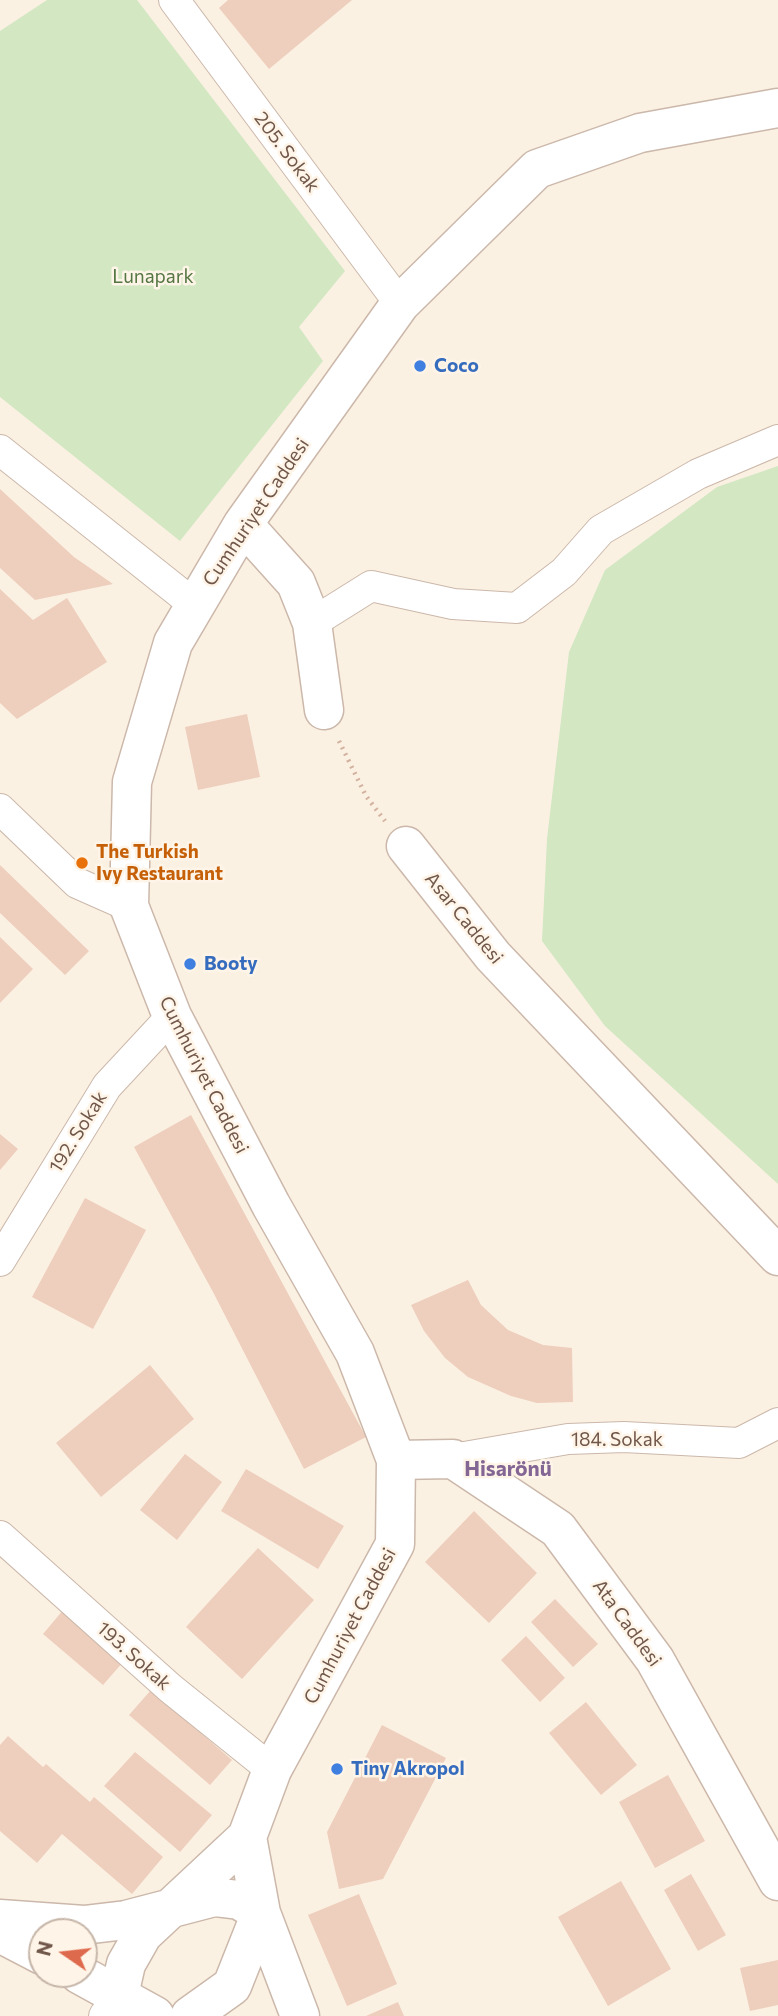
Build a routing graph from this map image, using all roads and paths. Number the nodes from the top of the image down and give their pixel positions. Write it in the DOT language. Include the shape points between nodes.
graph roads {
  1 [pos="174,0"];
  2 [pos="778,108"];
  3 [pos="400,304"];
  4 [pos="778,440"];
  5 [pos="0,450"];
  6 [pos="243,524"];
  7 [pos="195,605"];
  8 [pos="312,623"];
  9 [pos="324,710"];
  10 [pos="0,809"];
  11 [pos="406,846"];
  12 [pos="129,906"];
  13 [pos="172,1016"];
  14 [pos="778,1256"];
  15 [pos="0,1261"];
  16 [pos="778,1423"];
  17 [pos="453,1459"];
  18 [pos="396,1460"];
  19 [pos="0,1536"];
  20 [pos="272,1770"];
  21 [pos="247,1837"];
  22 [pos="778,1881"];
  23 [pos="171,1909"];
  24 [pos="261,1913"];
  25 [pos="0,1919"];
  26 [pos="0,1933"];
  27 [pos="28,1948"];
  28 [pos="93,1988"];
  29 [pos="111,2005"];
  30 [pos="155,2016"];
  31 [pos="190,2016"];
  32 [pos="300,2016"];
  1 -- 3 [label="street, 205. Sokak"];
  2 -- 3 [label="street, Cumhuriyet Caddesi" via="640,133 537,169"];
  3 -- 6 [label="street, Cumhuriyet Caddesi"];
  4 -- 8 [label="street" via="698,474 601,530 564,572 517,608 453,604 371,586"];
  5 -- 7 [label="street"];
  6 -- 7 [label="street, Cumhuriyet Caddesi"];
  6 -- 8 [label="street" via="296,583"];
  7 -- 12 [label="street, Cumhuriyet Caddesi" via="173,643 132,782"];
  8 -- 9 [label="street"];
  9 -- 11 [label="path" via="366,796"];
  10 -- 12 [label="street" via="77,883"];
  11 -- 14 [label="street, Asar Caddesi" via="493,956"];
  12 -- 13 [label="street, Cumhuriyet Caddesi"];
  13 -- 15 [label="street, 192. Sokak" via="107,1086"];
  13 -- 18 [label="street, Cumhuriyet Caddesi" via="355,1353"];
  16 -- 17 [label="street, 184. Sokak" via="739,1443 568,1439"];
  17 -- 18 [label="street"];
  17 -- 22 [label="street, Ata Caddesi" via="558,1529 655,1660"];
  18 -- 20 [label="street, Cumhuriyet Caddesi" via="395,1544"];
  19 -- 20 [label="street, 193. Sokak" via="170,1688"];
  20 -- 21 [label="street, Cumhuriyet Caddesi"];
  21 -- 23 [label="street, Cumhuriyet Caddesi"];
  21 -- 24 [label="street"];
  23 -- 24 [label="street" via="214,1897 239,1900"];
  23 -- 25 [label="street" via="84,1925"];
  23 -- 29 [label="street, Cumhuriyet Caddesi" via="144,1934 126,1964"];
  24 -- 31 [label="street" via="232,1986"];
  24 -- 32 [label="street"];
  26 -- 27 [label="street"];
  28 -- 29 [label="street"];
  29 -- 30 [label="street"];
}
